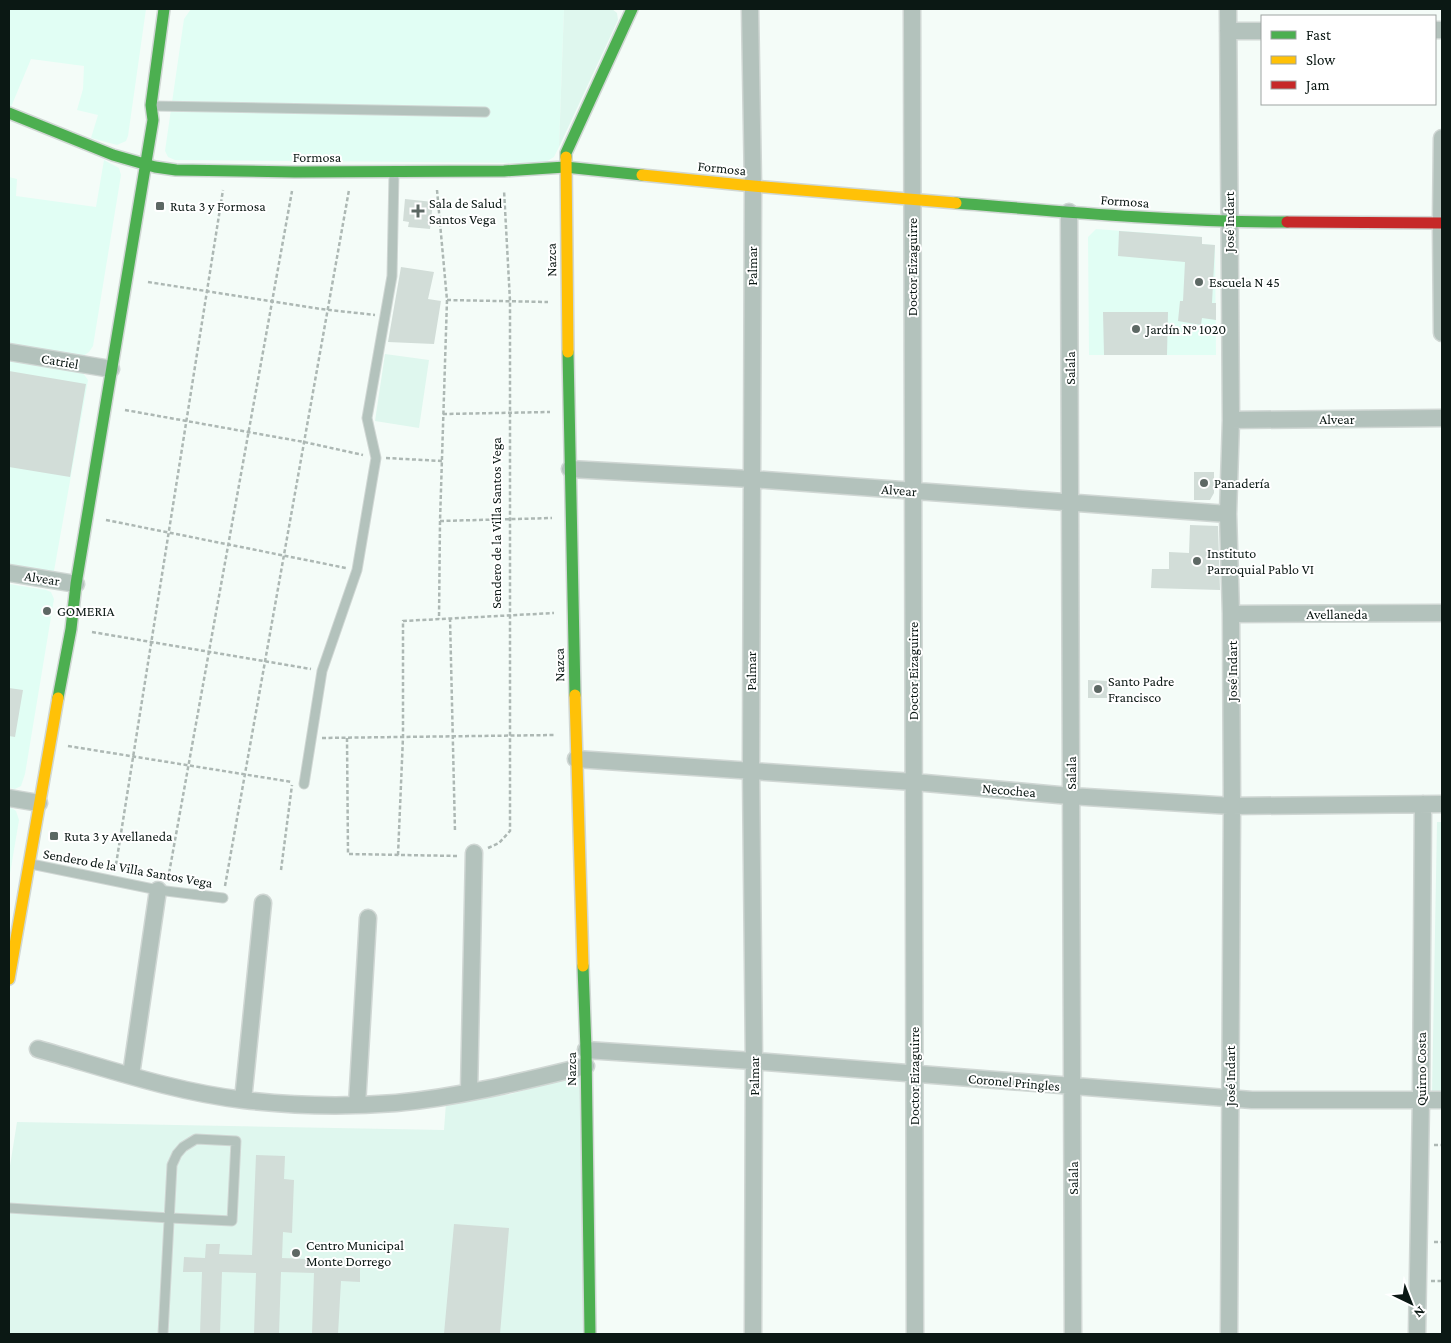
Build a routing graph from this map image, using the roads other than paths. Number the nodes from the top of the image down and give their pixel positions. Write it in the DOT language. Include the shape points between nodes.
graph roads {
  1 [pos="164,9"];
  2 [pos="632,9"];
  3 [pos="750,9"];
  4 [pos="912,9"];
  5 [pos="1228,9"];
  6 [pos="1228,31"];
  7 [pos="1261,31"];
  8 [pos="151,106"];
  9 [pos="485,112"];
  10 [pos="9,113"];
  11 [pos="1442,138"];
  12 [pos="146,165"];
  13 [pos="565,166"];
  14 [pos="394,172"];
  15 [pos="752,186"];
  16 [pos="912,200"];
  17 [pos="1069,212"];
  18 [pos="1228,222"];
  19 [pos="1441,223"];
  20 [pos="1442,333"];
  21 [pos="9,352"];
  22 [pos="111,369"];
  23 [pos="1442,418"];
  24 [pos="1231,420"];
  25 [pos="570,469"];
  26 [pos="752,479"];
  27 [pos="912,490"];
  28 [pos="1071,503"];
  29 [pos="1228,514"];
  30 [pos="9,573"];
  31 [pos="76,584"];
  32 [pos="1442,613"];
  33 [pos="1232,614"];
  34 [pos="576,759"];
  35 [pos="751,770"];
  36 [pos="914,782"];
  37 [pos="304,784"];
  38 [pos="1070,796"];
  39 [pos="9,798"];
  40 [pos="39,803"];
  41 [pos="1423,804"];
  42 [pos="1442,804"];
  43 [pos="1232,806"];
  44 [pos="474,853"];
  45 [pos="28,864"];
  46 [pos="162,890"];
  47 [pos="223,898"];
  48 [pos="263,903"];
  49 [pos="368,918"];
  50 [pos="9,979"];
  51 [pos="38,1049"];
  52 [pos="586,1058"];
  53 [pos="754,1061"];
  54 [pos="914,1074"];
  55 [pos="131,1075"];
  56 [pos="1073,1087"];
  57 [pos="469,1092"];
  58 [pos="1230,1098"];
  59 [pos="243,1100"];
  60 [pos="1421,1100"];
  61 [pos="1442,1100"];
  62 [pos="357,1105"];
  63 [pos="9,1208"];
  64 [pos="170,1218"];
  65 [pos="163,1334"];
  66 [pos="590,1334"];
  67 [pos="753,1334"];
  68 [pos="915,1334"];
  69 [pos="1073,1334"];
  70 [pos="1230,1334"];
  71 [pos="1417,1334"];
  1 -- 8 [label="main road"];
  2 -- 13 [label="main road, Nazca" via="566,153"];
  3 -- 15 [label="street, Palmar"];
  4 -- 16 [label="street, Doctor Eizaguirre"];
  5 -- 6 [label="street, José Indart"];
  6 -- 7 [label="street"];
  6 -- 18 [label="street, José Indart"];
  8 -- 9 [label="lane"];
  8 -- 12 [label="main road" via="153,120"];
  10 -- 12 [label="main road, Formosa"];
  11 -- 19 [label="street"];
  12 -- 14 [label="main road, Formosa" via="176,170"];
  12 -- 22 [label="main road"];
  13 -- 14 [label="main road, Formosa" via="504,171"];
  13 -- 15 [label="main road, Formosa"];
  13 -- 25 [label="main road, Nazca"];
  14 -- 37 [label="lane" via="392,276 367,418 376,458 358,570 322,671"];
  15 -- 16 [label="main road, Formosa"];
  15 -- 26 [label="street, Palmar"];
  16 -- 17 [label="main road, Formosa"];
  16 -- 27 [label="street, Doctor Eizaguirre"];
  17 -- 18 [label="main road, Formosa"];
  17 -- 28 [label="street, Salala"];
  18 -- 19 [label="main road, Formosa"];
  18 -- 24 [label="street, José Indart"];
  19 -- 20 [label="street"];
  21 -- 22 [label="street, Catriel"];
  22 -- 31 [label="main road"];
  23 -- 24 [label="street, Alvear"];
  24 -- 29 [label="street, José Indart"];
  25 -- 26 [label="street, Alvear"];
  25 -- 34 [label="main road, Nazca"];
  26 -- 27 [label="street, Alvear"];
  26 -- 35 [label="street, Palmar"];
  27 -- 28 [label="street, Alvear"];
  27 -- 36 [label="street, Doctor Eizaguirre"];
  28 -- 29 [label="street, Alvear"];
  28 -- 38 [label="street, Salala"];
  29 -- 33 [label="street, José Indart"];
  30 -- 31 [label="street, Alvear"];
  31 -- 40 [label="main road"];
  32 -- 33 [label="street, Avellaneda"];
  33 -- 43 [label="street, José Indart"];
  34 -- 35 [label="street, Necochea"];
  34 -- 52 [label="main road, Nazca"];
  35 -- 36 [label="street, Necochea"];
  35 -- 53 [label="street, Palmar"];
  36 -- 38 [label="street, Necochea"];
  36 -- 54 [label="street, Doctor Eizaguirre"];
  38 -- 43 [label="street, Necochea"];
  38 -- 56 [label="street, Salala"];
  39 -- 40 [label="street"];
  40 -- 45 [label="main road"];
  41 -- 42 [label="street, Necochea"];
  41 -- 43 [label="street, Necochea"];
  41 -- 60 [label="street, Quirno Costa"];
  43 -- 58 [label="street, José Indart"];
  44 -- 57 [label="street"];
  45 -- 46 [label="lane, Sendero de la Villa Santos Vega"];
  45 -- 50 [label="main road"];
  46 -- 47 [label="lane, Sendero de la Villa Santos Vega"];
  46 -- 55 [label="street"];
  48 -- 59 [label="street"];
  49 -- 62 [label="street"];
  51 -- 55 [label="street, Coronel Pringles"];
  52 -- 53 [label="street, Coronel Pringles"];
  52 -- 57 [label="street, Coronel Pringles" via="510,1084"];
  52 -- 66 [label="main road, Nazca"];
  53 -- 54 [label="street, Coronel Pringles"];
  53 -- 67 [label="street, Palmar"];
  54 -- 56 [label="street, Coronel Pringles"];
  54 -- 68 [label="street, Doctor Eizaguirre"];
  55 -- 59 [label="street, Coronel Pringles" via="168,1086"];
  56 -- 58 [label="street, Coronel Pringles"];
  56 -- 69 [label="street, Salala"];
  57 -- 62 [label="street, Coronel Pringles" via="397,1103"];
  58 -- 60 [label="street, Coronel Pringles"];
  58 -- 70 [label="street, José Indart"];
  59 -- 62 [label="street, Coronel Pringles"];
  60 -- 61 [label="street, Coronel Pringles"];
  60 -- 71 [label="street, Quirno Costa"];
  63 -- 64 [label="lane"];
  64 -- 64 [label="lane" via="232,1221 236,1141 196,1139 183,1147 172,1165"];
  64 -- 65 [label="lane"];
}
